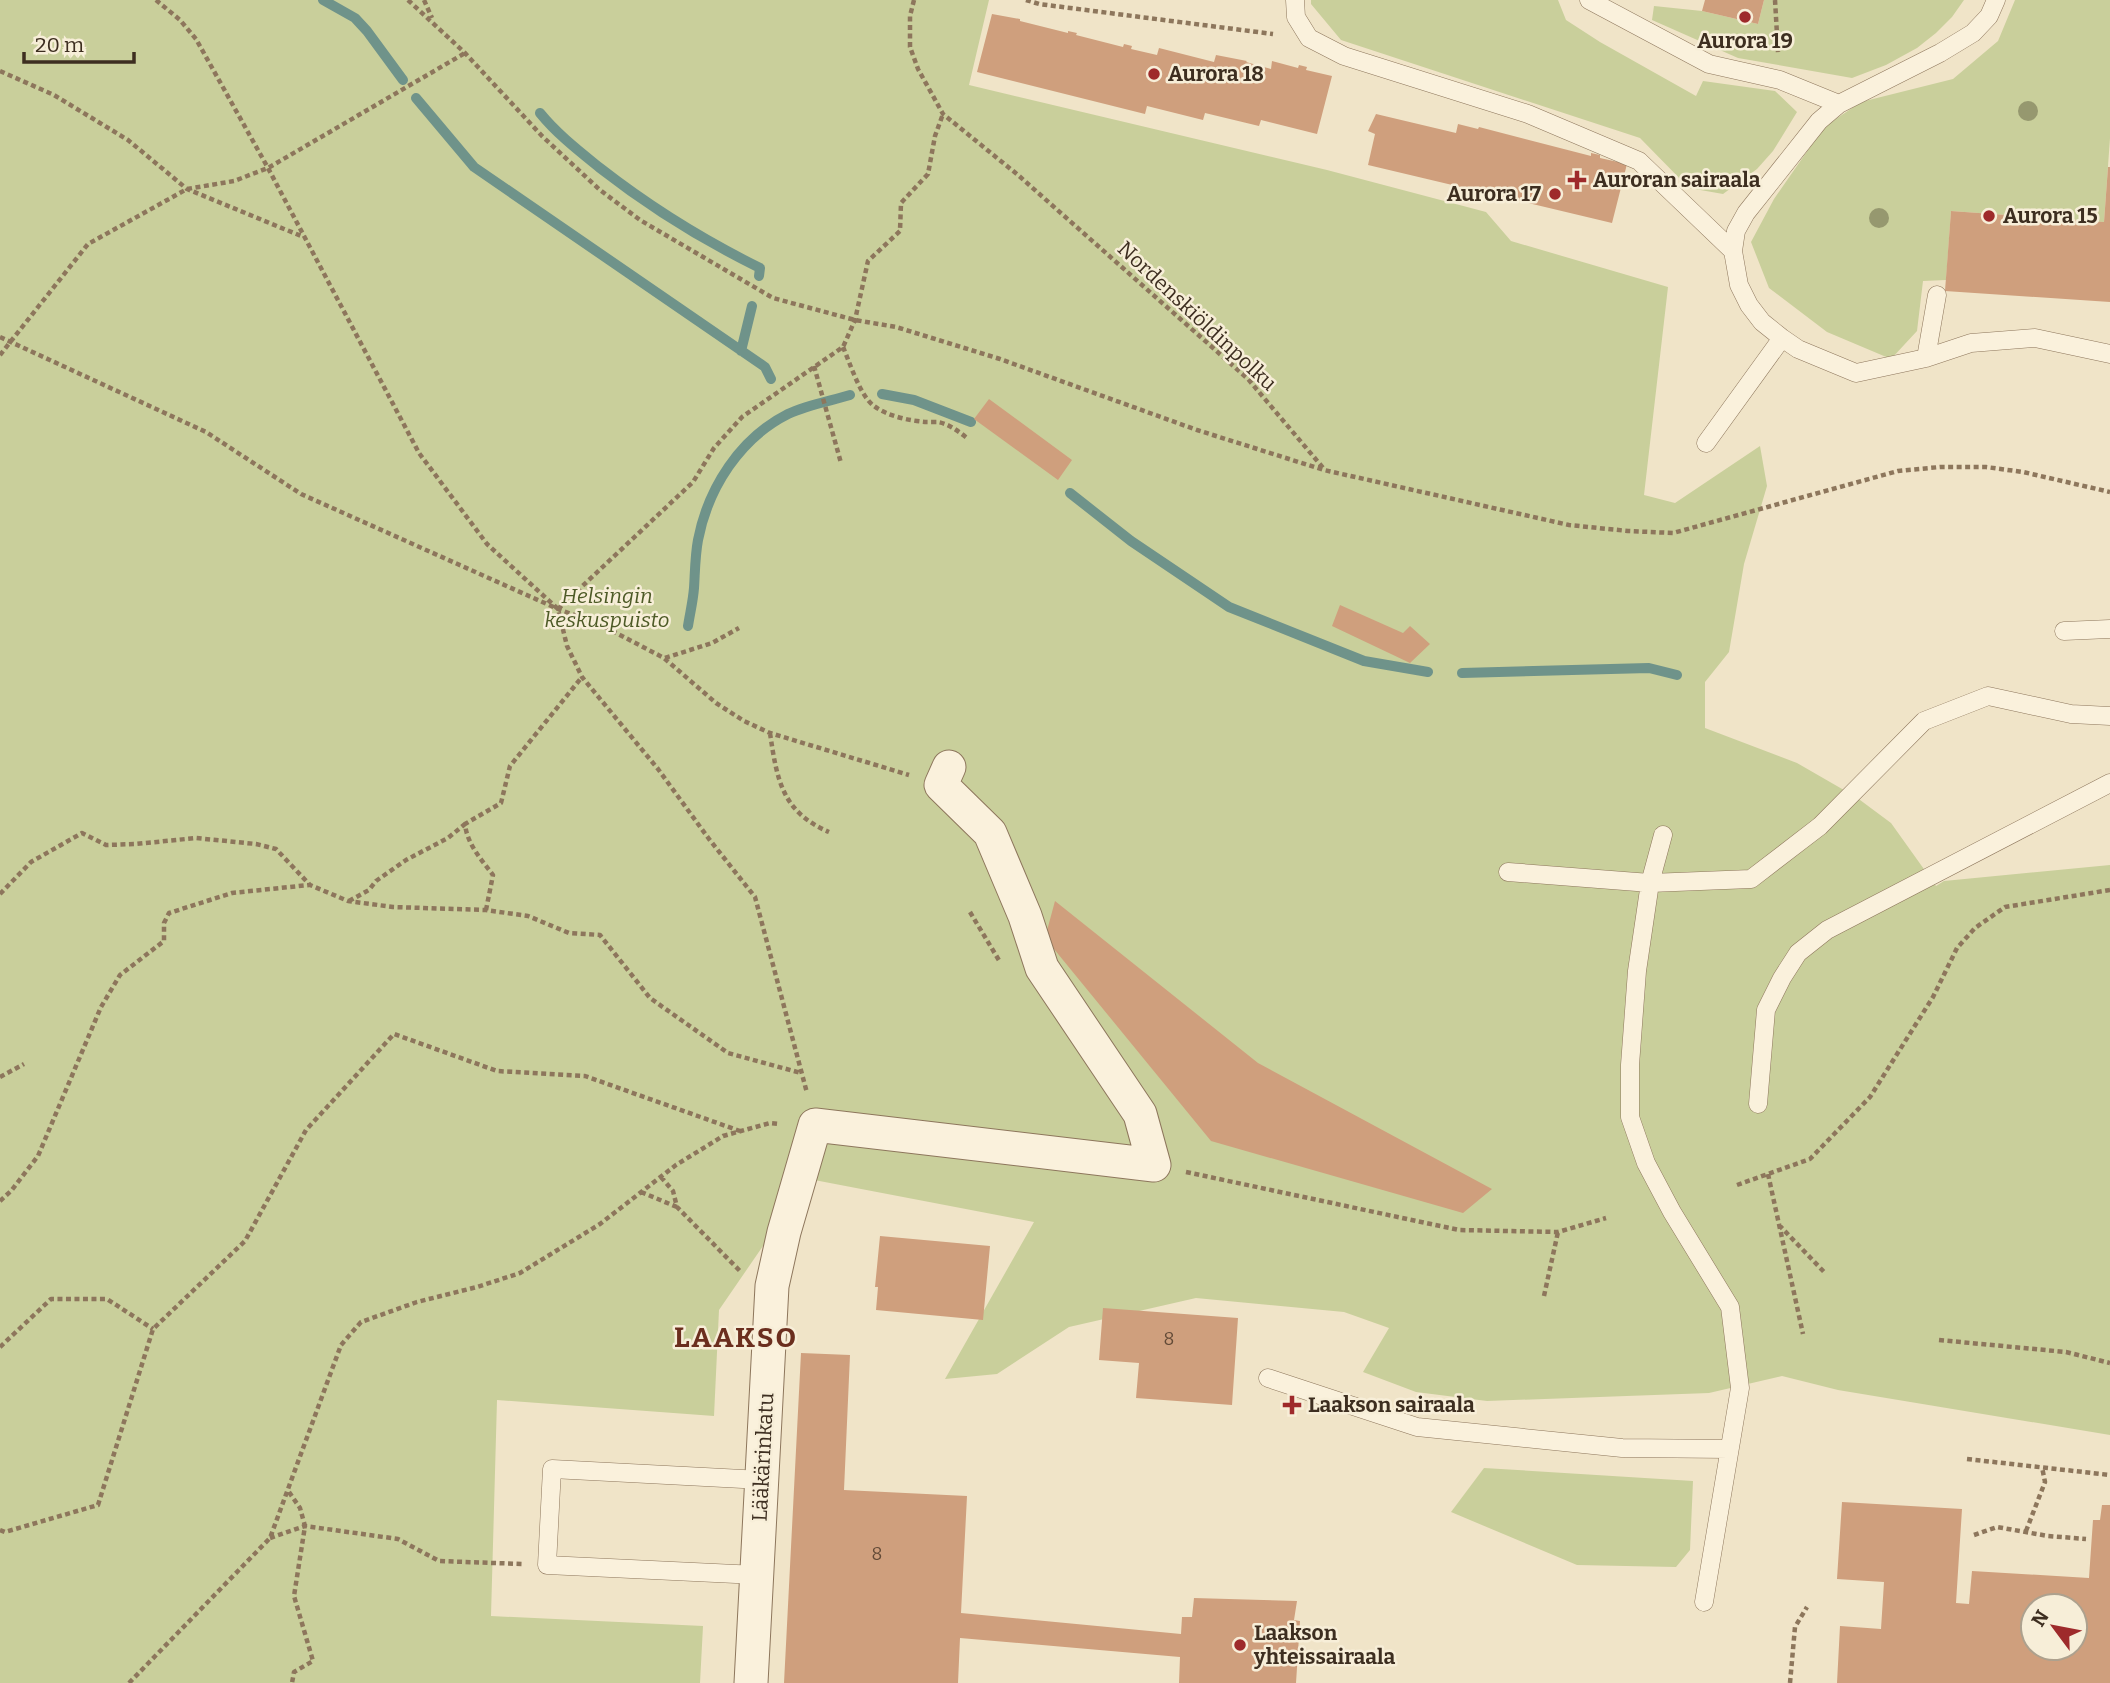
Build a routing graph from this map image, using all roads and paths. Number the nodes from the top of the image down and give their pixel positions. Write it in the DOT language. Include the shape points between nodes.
graph roads {
  1 [pos="156,0"];
  2 [pos="408,0"];
  3 [pos="424,0"];
  4 [pos="914,0"];
  5 [pos="1026,0"];
  6 [pos="1295,0"];
  7 [pos="1590,0"];
  8 [pos="1775,0"];
  9 [pos="1996,0"];
  10 [pos="433,22"];
  11 [pos="1777,36"];
  12 [pos="1309,38"];
  13 [pos="465,53"];
  14 [pos="0,71"];
  15 [pos="1839,104"];
  16 [pos="943,114"];
  17 [pos="268,168"];
  18 [pos="187,189"];
  19 [pos="306,239"];
  20 [pos="1733,251"];
  21 [pos="1937,295"];
  22 [pos="855,320"];
  23 [pos="0,337"];
  24 [pos="1782,338"];
  25 [pos="11,342"];
  26 [pos="843,347"];
  27 [pos="2110,354"];
  28 [pos="0,355"];
  29 [pos="1926,358"];
  30 [pos="814,366"];
  31 [pos="967,438"];
  32 [pos="1706,443"];
  33 [pos="841,463"];
  34 [pos="1324,470"];
  35 [pos="2110,492"];
  36 [pos="558,609"];
  37 [pos="739,628"];
  38 [pos="2110,629"];
  39 [pos="2064,631"];
  40 [pos="664,659"];
  41 [pos="582,677"];
  42 [pos="2110,716"];
  43 [pos="770,733"];
  44 [pos="945,776"];
  45 [pos="2110,783"];
  46 [pos="466,824"];
  47 [pos="830,832"];
  48 [pos="1663,835"];
  49 [pos="1508,872"];
  50 [pos="1650,883"];
  51 [pos="310,885"];
  52 [pos="2110,890"];
  53 [pos="0,894"];
  54 [pos="348,901"];
  55 [pos="486,910"];
  56 [pos="24,1064"];
  57 [pos="0,1077"];
  58 [pos="1758,1104"];
  59 [pos="815,1125"];
  60 [pos="741,1131"];
  61 [pos="1154,1165"];
  62 [pos="1768,1174"];
  63 [pos="661,1177"];
  64 [pos="1737,1185"];
  65 [pos="641,1192"];
  66 [pos="0,1201"];
  67 [pos="677,1207"];
  68 [pos="1606,1217"];
  69 [pos="1778,1224"];
  70 [pos="1558,1232"];
  71 [pos="1826,1274"];
  72 [pos="772,1286"];
  73 [pos="1544,1296"];
  74 [pos="153,1329"];
  75 [pos="1802,1334"];
  76 [pos="1939,1340"];
  77 [pos="0,1347"];
  78 [pos="2110,1363"];
  79 [pos="1268,1378"];
  80 [pos="1728,1449"];
  81 [pos="1966,1459"];
  82 [pos="2042,1467"];
  83 [pos="2110,1475"];
  84 [pos="762,1480"];
  85 [pos="289,1491"];
  86 [pos="304,1526"];
  87 [pos="0,1530"];
  88 [pos="2026,1531"];
  89 [pos="1974,1535"];
  90 [pos="270,1538"];
  91 [pos="2086,1539"];
  92 [pos="547,1565"];
  93 [pos="757,1575"];
  94 [pos="1704,1602"];
  95 [pos="1807,1607"];
  96 [pos="130,1683"];
  97 [pos="292,1683"];
  98 [pos="751,1683"];
  99 [pos="1790,1683"];
  1 -- 17 [label="path" via="196,39"];
  2 -- 10 [label="path"];
  3 -- 10 [label="path"];
  4 -- 16 [label="path, Nordenskiöldinpolku" via="910,47"];
  5 -- 12 [label="path"];
  6 -- 12 [label="lane" via="1296,17"];
  7 -- 15 [label="lane" via="1709,64 1780,80"];
  8 -- 11 [label="path"];
  9 -- 15 [label="lane" via="1973,33"];
  10 -- 13 [label="path"];
  12 -- 20 [label="lane" via="1344,56 1528,114 1639,160"];
  13 -- 17 [label="path"];
  13 -- 22 [label="path" via="542,136 640,220 773,298"];
  14 -- 18 [label="path" via="54,94 128,140"];
  15 -- 20 [label="lane" via="1818,121 1746,213 1736,231"];
  16 -- 22 [label="path" via="928,174 901,202 900,231 868,261"];
  16 -- 34 [label="path, Nordenskiöldinpolku" via="1248,379"];
  17 -- 18 [label="path" via="234,181"];
  17 -- 19 [label="path"];
  18 -- 19 [label="path"];
  18 -- 25 [label="path" via="88,244"];
  19 -- 36 [label="path" via="419,453 487,544"];
  20 -- 24 [label="lane" via="1738,285 1749,305"];
  21 -- 29 [label="lane"];
  22 -- 26 [label="path"];
  22 -- 34 [label="path" via="896,327 1000,359"];
  23 -- 25 [label="path"];
  24 -- 29 [label="lane" via="1856,373"];
  24 -- 32 [label="lane"];
  25 -- 28 [label="path"];
  25 -- 36 [label="path" via="206,432 301,494"];
  26 -- 30 [label="path"];
  26 -- 31 [label="path" via="872,405 908,419 952,427"];
  27 -- 29 [label="lane" via="2035,338 1971,343"];
  30 -- 33 [label="path"];
  30 -- 36 [label="path" via="742,417 714,447 693,482"];
  34 -- 35 [label="path" via="1569,525 1674,533 1898,471 1940,467 1998,469"];
  36 -- 40 [label="path" via="601,625"];
  36 -- 41 [label="path" via="567,646"];
  37 -- 40 [label="path" via="712,643"];
  38 -- 39 [label="lane"];
  40 -- 43 [label="path" via="716,703"];
  41 -- 46 [label="path" via="510,766 501,803"];
  41 -- 55 [label="path" via="755,897 802,1073 728,1053 650,998 600,935 569,933 528,916"];
  42 -- 50 [label="lane" via="2071,714 1988,696 1924,721 1820,826 1751,879"];
  43 -- 44 [label="path" via="870,762"];
  43 -- 47 [label="path" via="775,769 789,803 814,825"];
  44 -- 61 [label="street" via="990,833 1042,968 1140,1114"];
  45 -- 58 [label="lane" via="1827,930 1798,953 1766,1010"];
  46 -- 54 [label="path"];
  46 -- 55 [label="path" via="466,836 493,875"];
  48 -- 50 [label="lane"];
  49 -- 50 [label="lane"];
  50 -- 80 [label="lane" via="1637,971 1630,1117 1646,1163 1730,1307 1740,1388"];
  51 -- 53 [label="path" via="276,849 256,844 196,838 106,845 82,833 31,862"];
  51 -- 54 [label="path"];
  51 -- 66 [label="path" via="232,893 169,913 164,941 120,975 101,1006 38,1157"];
  52 -- 62 [label="path" via="2005,907 1975,928 1957,948 1933,997 1870,1097 1810,1159"];
  54 -- 55 [label="path"];
  56 -- 57 [label="path"];
  59 -- 60 [label="path" via="770,1123"];
  59 -- 61 [label="street"];
  59 -- 72 [label="street, Lääkärinkatu"];
  60 -- 63 [label="path" via="723,1136"];
  60 -- 74 [label="path" via="585,1076 497,1071 394,1034 306,1130 245,1241"];
  61 -- 70 [label="path" via="1459,1230"];
  62 -- 64 [label="path"];
  62 -- 69 [label="path"];
  63 -- 65 [label="path"];
  63 -- 67 [label="path" via="673,1191"];
  65 -- 67 [label="path"];
  65 -- 85 [label="path" via="600,1224 520,1273 417,1301 361,1322 341,1345"];
  67 -- 72 [label="path" via="740,1271"];
  68 -- 70 [label="path"];
  69 -- 71 [label="path"];
  69 -- 75 [label="path"];
  70 -- 73 [label="path"];
  72 -- 84 [label="street, Lääkärinkatu"];
  74 -- 77 [label="path" via="107,1300 51,1299"];
  74 -- 87 [label="path" via="98,1505"];
  76 -- 78 [label="path" via="2066,1352"];
  79 -- 80 [label="lane" via="1417,1427 1622,1448"];
  80 -- 94 [label="lane"];
  81 -- 82 [label="path"];
  82 -- 83 [label="path"];
  82 -- 88 [label="path" via="2045,1482"];
  84 -- 92 [label="lane" via="552,1469"];
  84 -- 93 [label="street, Lääkärinkatu"];
  85 -- 86 [label="path"];
  85 -- 90 [label="path"];
  86 -- 90 [label="path"];
  86 -- 92 [label="path" via="398,1539 439,1561"];
  86 -- 97 [label="path" via="294,1596 313,1661 294,1672"];
  88 -- 89 [label="path" via="1997,1527"];
  88 -- 91 [label="path"];
  90 -- 96 [label="path"];
  92 -- 93 [label="lane"];
  93 -- 98 [label="street, Lääkärinkatu"];
  95 -- 99 [label="path" via="1795,1627"];
}
